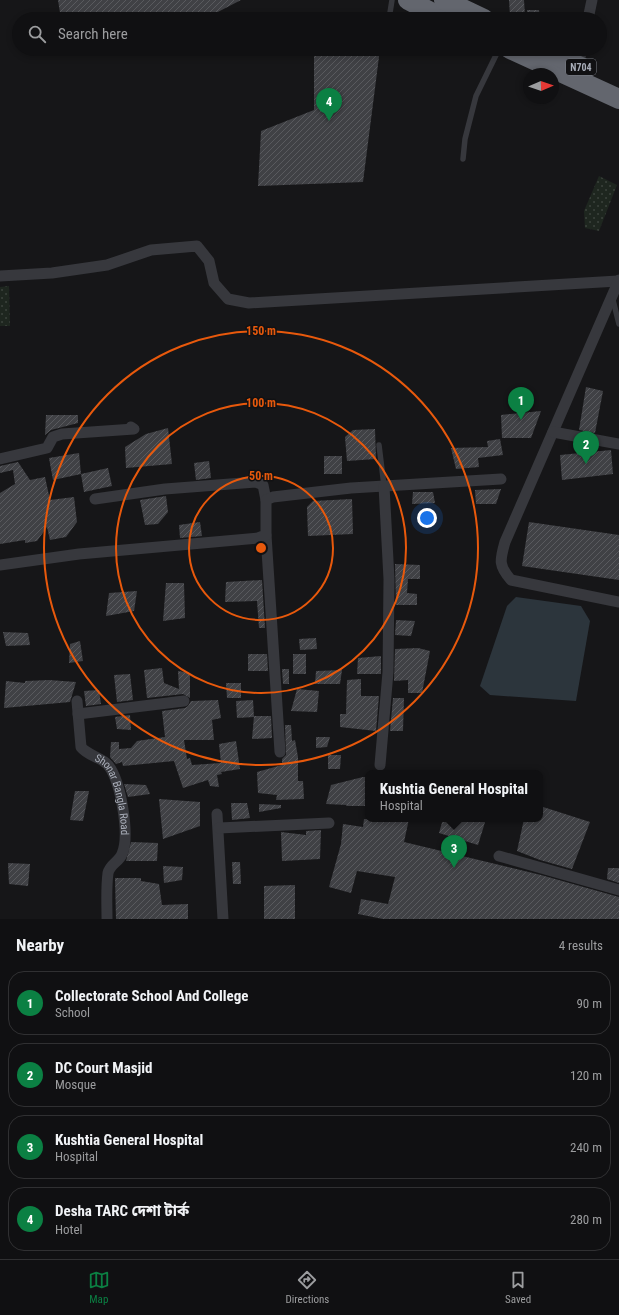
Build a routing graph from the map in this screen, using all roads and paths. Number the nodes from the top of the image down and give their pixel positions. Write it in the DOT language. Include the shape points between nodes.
graph roads {
  1 [pos="392,0"];
  2 [pos="408,0"];
  3 [pos="444,0"];
  4 [pos="592,0"];
  5 [pos="463,9"];
  6 [pos="390,12"];
  7 [pos="431,12"];
  8 [pos="589,12"];
  9 [pos="496,56"];
  10 [pos="525,56"];
  11 [pos="580,58"];
  12 [pos="619,84"];
  13 [pos="619,99"];
  14 [pos="463,159"];
  15 [pos="0,276"];
  16 [pos="619,281"];
  17 [pos="612,296"];
  18 [pos="619,324"];
  19 [pos="131,427"];
  20 [pos="553,432"];
  21 [pos="619,444"];
  22 [pos="379,445"];
  23 [pos="0,459"];
  24 [pos="501,479"];
  25 [pos="384,486"];
  26 [pos="95,499"];
  27 [pos="266,500"];
  28 [pos="266,535"];
  29 [pos="0,565"];
  30 [pos="619,602"];
  31 [pos="78,701"];
  32 [pos="184,701"];
  33 [pos="78,714"];
  34 [pos="280,752"];
  35 [pos="380,765"];
  36 [pos="217,814"];
  37 [pos="329,823"];
  38 [pos="219,828"];
  39 [pos="499,856"];
  40 [pos="619,890"];
  41 [pos="108,919"];
  42 [pos="223,919"];
  1 -- 6 [label="lane"];
  2 -- 7 [label="highway"];
  3 -- 5 [label="highway"];
  4 -- 8 [label="street"];
  9 -- 14 [label="lane" via="476,96 465,139"];
  10 -- 13 [label="highway, N704"];
  11 -- 12 [label="highway, N704"];
  15 -- 16 [label="street" via="52,273 107,265 150,250 197,246 209,261 214,283 228,299 249,303"];
  16 -- 17 [label="street"];
  17 -- 18 [label="lane"];
  17 -- 20 [label="street"];
  19 -- 23 [label="street" via="134,429 62,434 53,437 48,448"];
  20 -- 21 [label="street"];
  20 -- 30 [label="street" via="505,542 500,558 502,570 511,580"];
  22 -- 25 [label="lane"];
  24 -- 25 [label="street"];
  25 -- 27 [label="street" via="273,497"];
  25 -- 35 [label="street" via="389,579 388,672"];
  26 -- 27 [label="street" via="165,489 256,482 263,485"];
  27 -- 28 [label="street"];
  28 -- 29 [label="street" via="258,538 79,554"];
  28 -- 34 [label="street"];
  31 -- 33 [label="street, Shonar Bangla Road"];
  32 -- 33 [label="street"];
  33 -- 41 [label="street, Shonar Bangla Road" via="81,747 84,752 109,766 120,794 126,839 122,855 112,863 108,874"];
  36 -- 38 [label="street"];
  37 -- 38 [label="street"];
  38 -- 42 [label="street"];
  39 -- 40 [label="street"];
}
